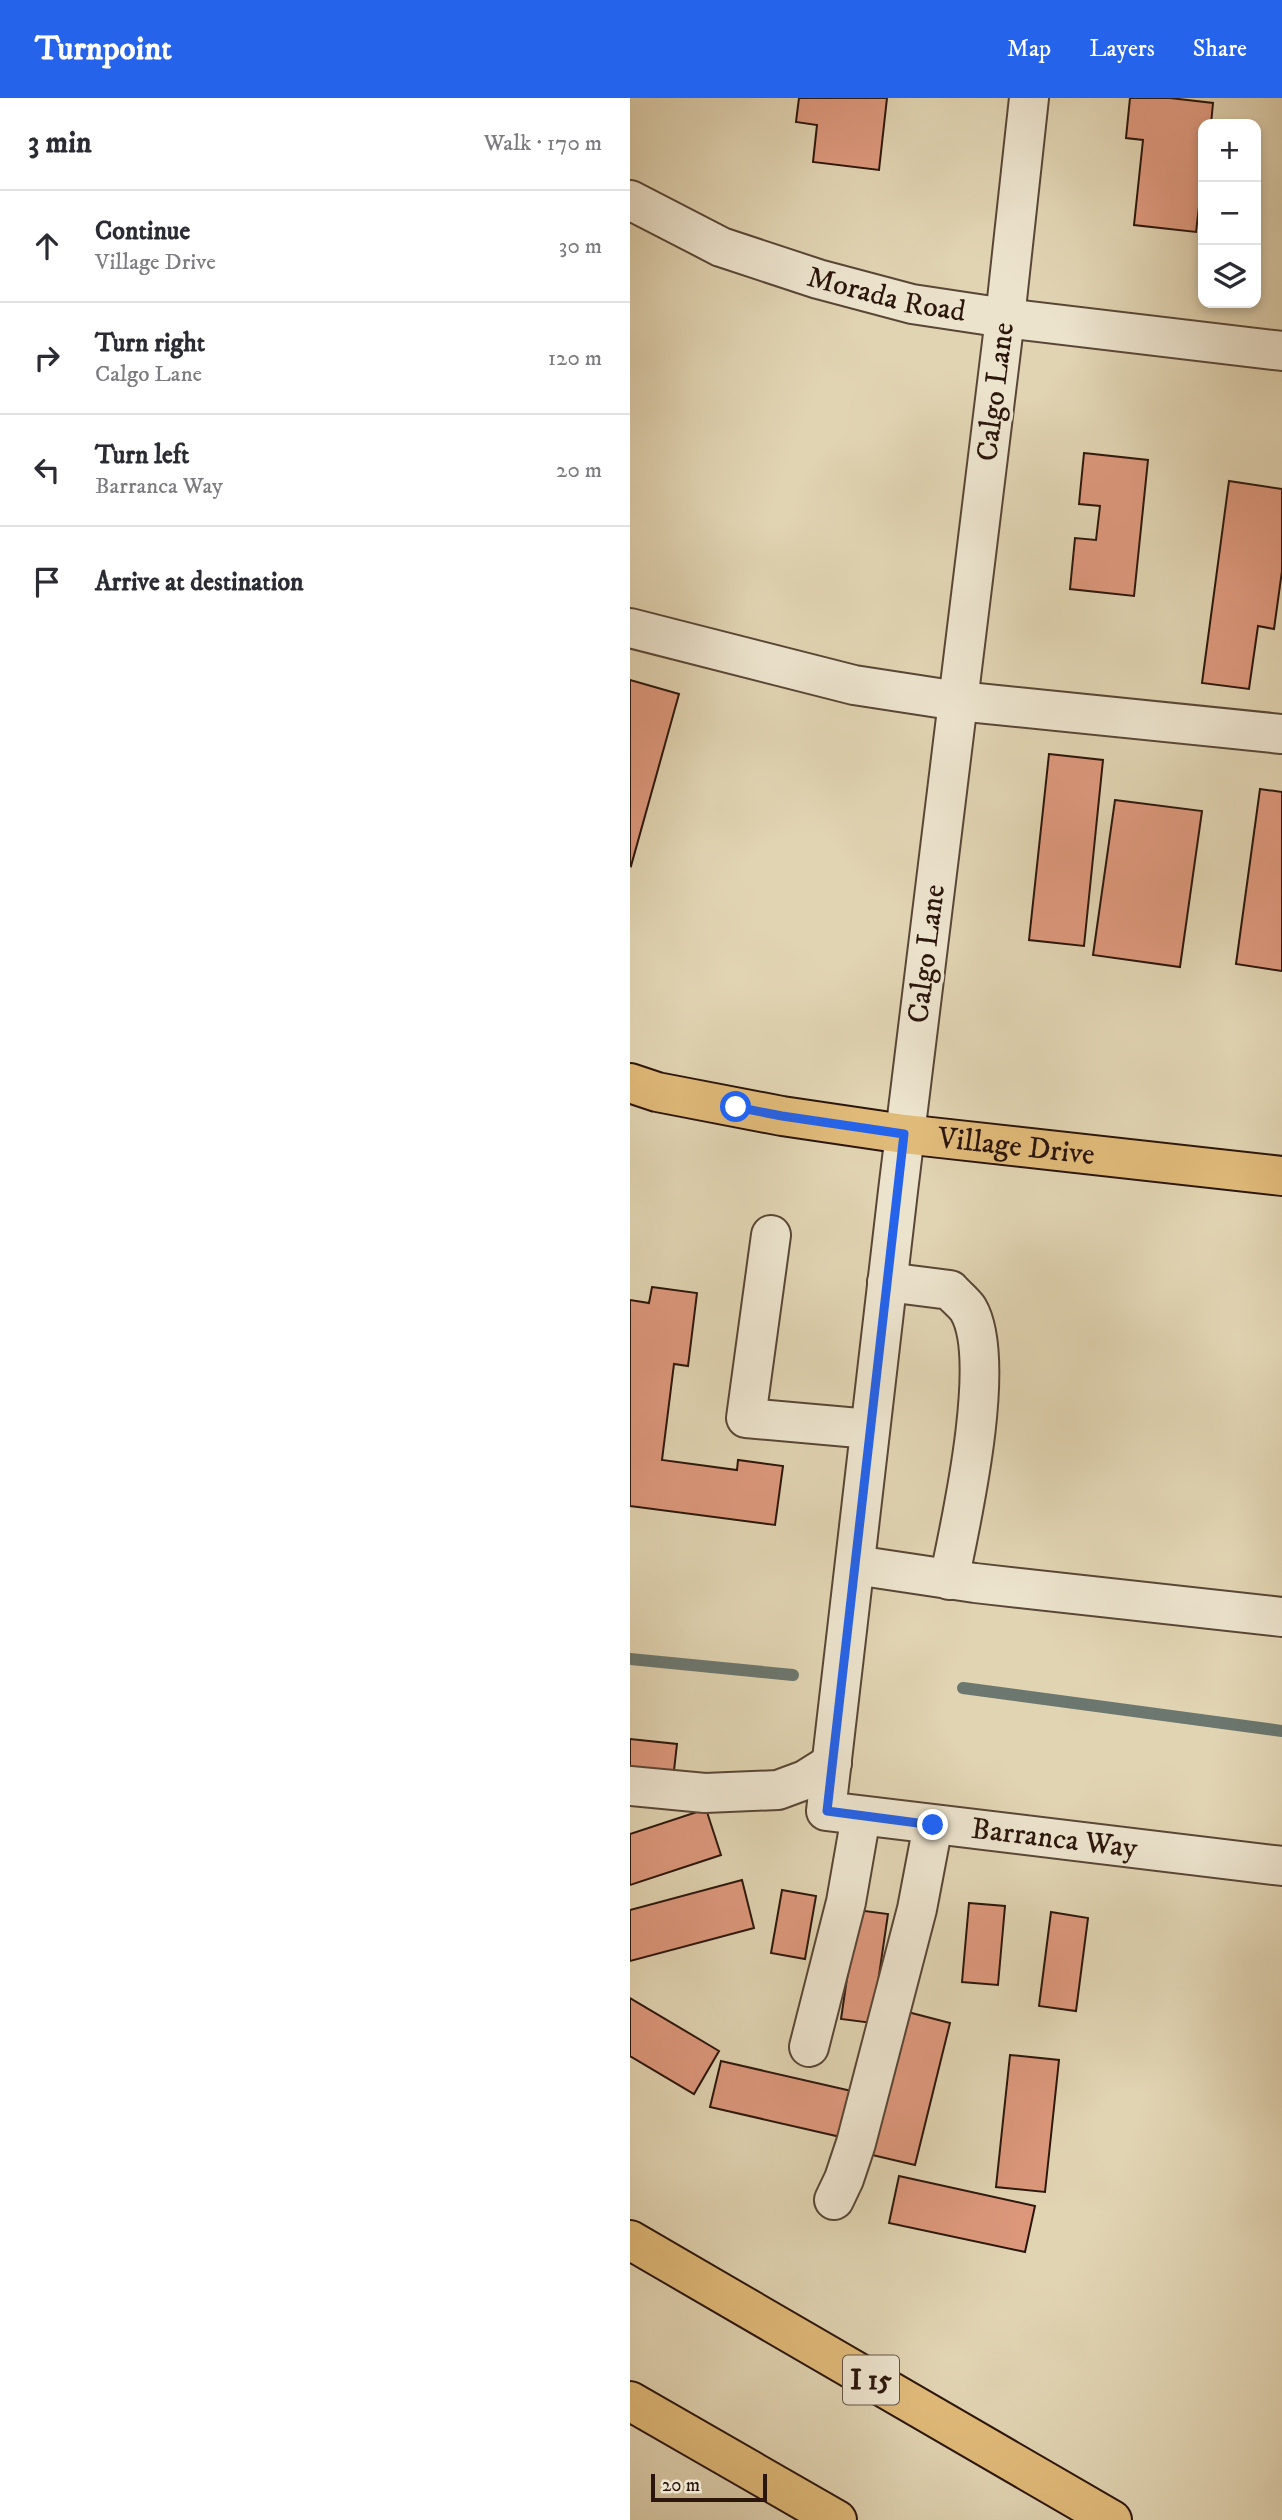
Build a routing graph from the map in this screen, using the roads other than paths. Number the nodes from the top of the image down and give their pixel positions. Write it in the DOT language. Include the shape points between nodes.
graph roads {
  1 [pos="1030,98"];
  2 [pos="630,200"];
  3 [pos="1005,318"];
  4 [pos="1282,351"];
  5 [pos="630,628"];
  6 [pos="958,701"];
  7 [pos="1282,734"];
  8 [pos="630,1083"];
  9 [pos="904,1134"];
  10 [pos="1282,1177"];
  11 [pos="771,1235"];
  12 [pos="887,1282"];
  13 [pos="870,1429"];
  14 [pos="855,1565"];
  15 [pos="949,1580"];
  16 [pos="1282,1617"];
  17 [pos="832,1763"];
  18 [pos="630,1786"];
  19 [pos="844,1813"];
  20 [pos="933,1825"];
  21 [pos="1282,1867"];
  22 [pos="809,2047"];
  23 [pos="834,2200"];
  24 [pos="630,2240"];
  25 [pos="630,2401"];
  26 [pos="837,2520"];
  27 [pos="1112,2520"];
  1 -- 3 [label="street, Calgo Lane"];
  2 -- 3 [label="street, Morada Road" via="721,247 818,279 912,304"];
  3 -- 4 [label="street, Morada Road"];
  3 -- 6 [label="street, Calgo Lane"];
  5 -- 6 [label="street" via="854,685"];
  6 -- 7 [label="street"];
  6 -- 9 [label="street, Calgo Lane"];
  8 -- 9 [label="main road, Village Drive" via="782,1116"];
  9 -- 10 [label="main road, Village Drive"];
  9 -- 12 [label="street, Calgo Lane"];
  11 -- 13 [label="street" via="746,1418"];
  12 -- 13 [label="street, Calgo Lane"];
  12 -- 15 [label="street" via="950,1290 968,1310 980,1357 973,1462"];
  13 -- 14 [label="street, Calgo Lane"];
  14 -- 15 [label="street"];
  14 -- 17 [label="street, Calgo Lane"];
  15 -- 16 [label="street"];
  17 -- 18 [label="street" via="778,1790 705,1793"];
  17 -- 19 [label="street, Calgo Lane"];
  19 -- 20 [label="street, Barranca Way"];
  19 -- 22 [label="street, Calgo Lane" via="846,1902"];
  20 -- 21 [label="street, Barranca Way"];
  20 -- 23 [label="street" via="863,2117"];
  24 -- 27 [label="main road, I 15"];
  25 -- 26 [label="main road"];
}
